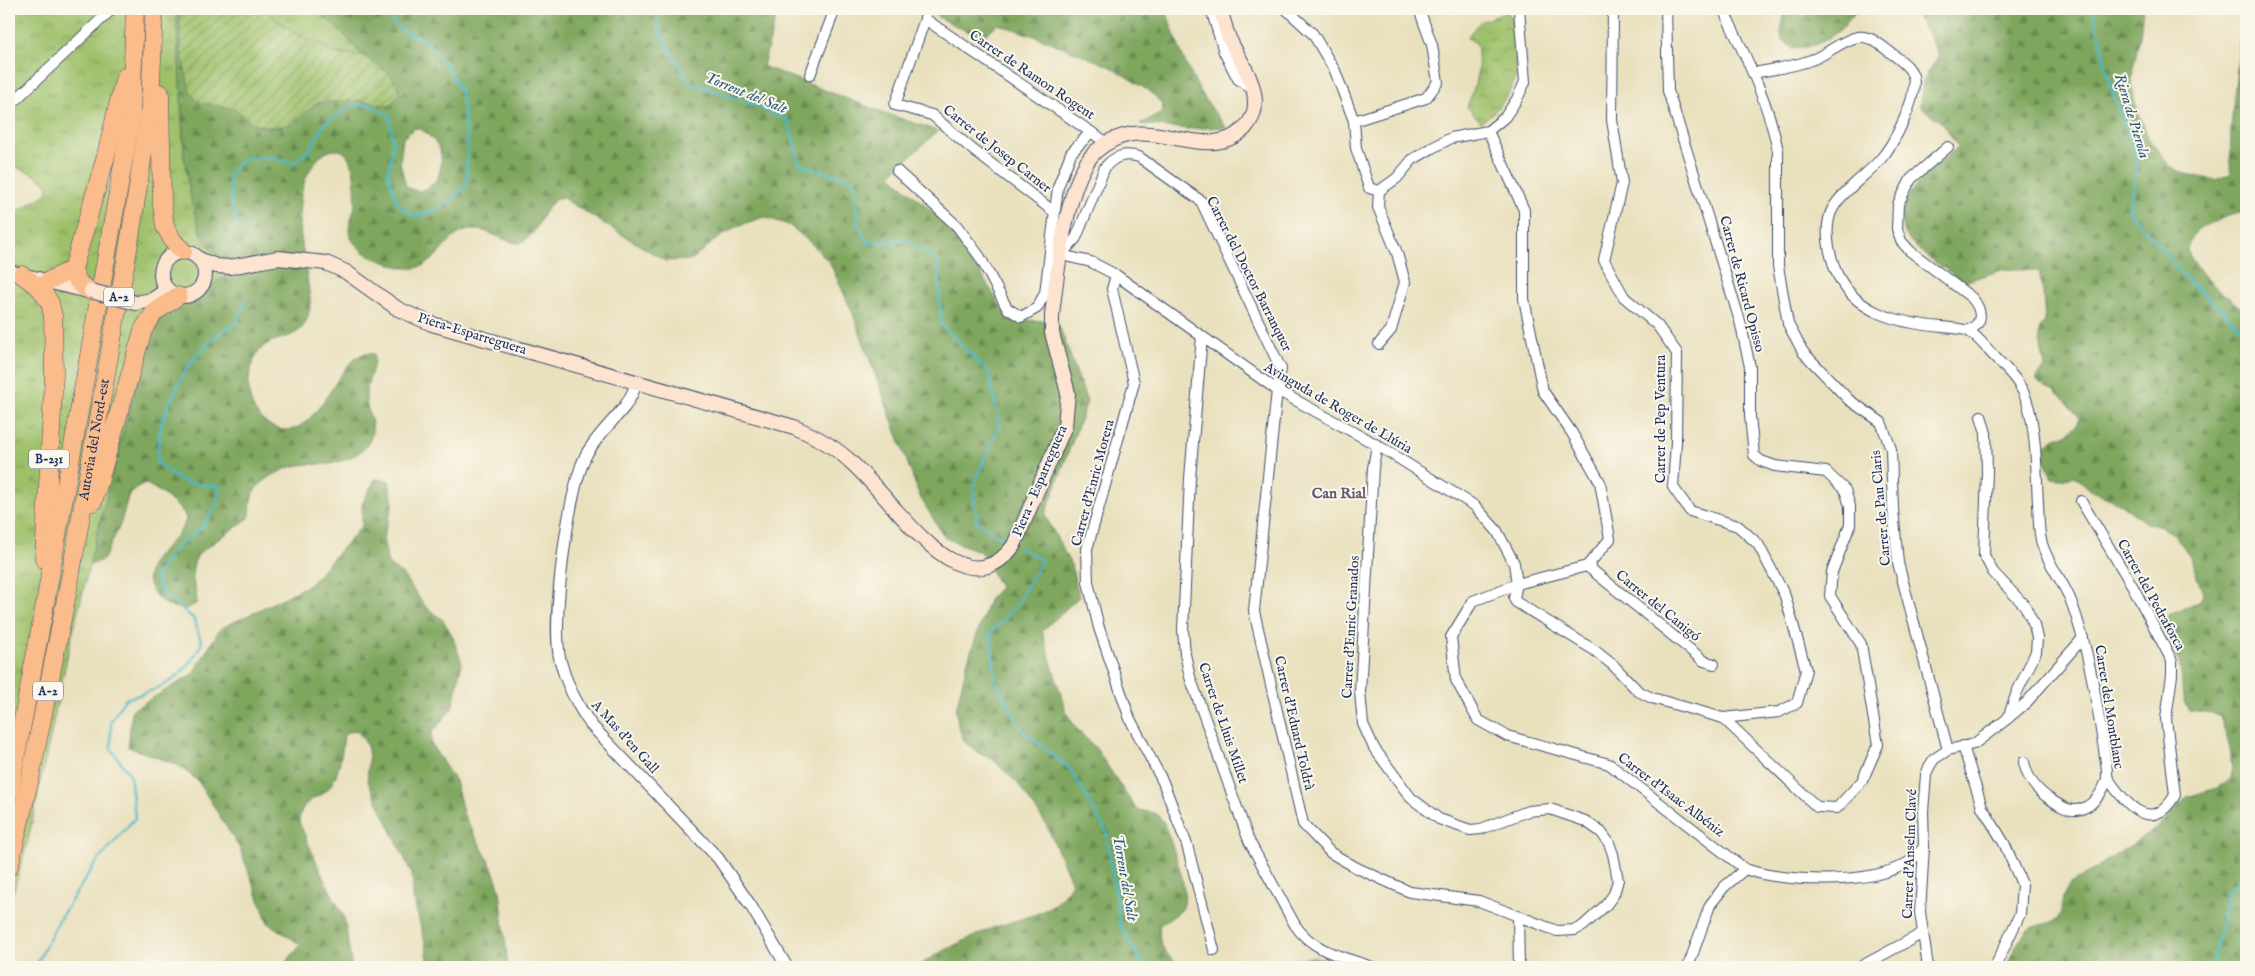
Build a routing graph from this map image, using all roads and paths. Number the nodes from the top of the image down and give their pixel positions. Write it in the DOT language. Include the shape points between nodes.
graph roads {
  1 [pos="112,9"];
  2 [pos="135,9"];
  3 [pos="155,9"];
  4 [pos="835,9"];
  5 [pos="1211,9"];
  6 [pos="1220,9"];
  7 [pos="1286,9"];
  8 [pos="1418,9"];
  9 [pos="1519,9"];
  10 [pos="1613,9"];
  11 [pos="1666,9"];
  12 [pos="1723,9"];
  13 [pos="926,14"];
  14 [pos="135,48"];
  15 [pos="1754,73"];
  16 [pos="810,75"];
  17 [pos="1253,90"];
  18 [pos="9,106"];
  19 [pos="1354,121"];
  20 [pos="1488,131"];
  21 [pos="1091,132"];
  22 [pos="1107,143"];
  23 [pos="1948,147"];
  24 [pos="897,171"];
  25 [pos="1379,192"];
  26 [pos="1053,211"];
  27 [pos="183,252"];
  28 [pos="1061,255"];
  29 [pos="201,260"];
  30 [pos="230,267"];
  31 [pos="16,273"];
  32 [pos="1116,275"];
  33 [pos="71,283"];
  34 [pos="204,283"];
  35 [pos="172,293"];
  36 [pos="50,303"];
  37 [pos="1969,330"];
  38 [pos="1202,336"];
  39 [pos="1379,344"];
  40 [pos="637,382"];
  41 [pos="1277,390"];
  42 [pos="1981,416"];
  43 [pos="1377,445"];
  44 [pos="2081,501"];
  45 [pos="1587,566"];
  46 [pos="69,584"];
  47 [pos="1517,584"];
  48 [pos="43,616"];
  49 [pos="2083,638"];
  50 [pos="1714,664"];
  51 [pos="1722,718"];
  52 [pos="2007,719"];
  53 [pos="1963,746"];
  54 [pos="1948,750"];
  55 [pos="2024,762"];
  56 [pos="2107,777"];
  57 [pos="9,792"];
  58 [pos="1924,847"];
  59 [pos="9,866"];
  60 [pos="1745,869"];
  61 [pos="1518,915"];
  62 [pos="1923,933"];
  63 [pos="1214,950"];
  64 [pos="787,967"];
  65 [pos="1372,967"];
  66 [pos="1518,967"];
  67 [pos="1688,967"];
  68 [pos="1860,967"];
  69 [pos="1928,967"];
  70 [pos="1995,967"];
  1 -- 18 [label="street"];
  2 -- 14 [label="highway, Autovia del Nord-est / A-2"];
  3 -- 27 [label="highway" via="160,44 162,204 165,226"];
  3 -- 46 [label="highway, Autovia del Nord-est / A-2" via="150,108"];
  4 -- 16 [label="street"];
  5 -- 17 [label="street" via="1224,52 1234,72"];
  6 -- 17 [label="main road, Piera - Esparreguera" via="1228,36"];
  7 -- 19 [label="street" via="1313,34 1335,71"];
  8 -- 19 [label="street" via="1432,45 1438,82 1426,98"];
  9 -- 20 [label="street" via="1524,82 1505,117"];
  10 -- 51 [label="street, Carrer de Pep Ventura" via="1612,120 1622,183 1604,260 1624,297 1657,325 1677,352 1673,487 1690,511 1738,526 1758,544 1785,596 1806,670 1797,702 1778,712"];
  11 -- 51 [label="street, Carrer de Ricard Opisso" via="1668,91 1740,321 1750,367 1754,454 1760,461 1775,466 1826,472 1845,490 1850,506 1850,525 1832,572 1830,596 1860,644 1878,745 1862,781 1837,808 1818,807"];
  12 -- 15 [label="street, Carrer de Pau Claris"];
  13 -- 21 [label="street, Carrer de Ramon Rogent"];
  13 -- 26 [label="street, Carrer de Josep Carner" via="895,105 932,115"];
  14 -- 33 [label="highway"];
  14 -- 48 [label="highway, Autovia del Nord-est / A-2" via="126,147"];
  15 -- 37 [label="street" via="1808,62 1855,38 1865,37 1907,65 1914,78 1903,120 1881,160 1830,214 1829,250 1844,285 1876,314 1915,324"];
  15 -- 54 [label="street, Carrer de Pau Claris" via="1778,151 1778,266 1788,324 1803,352 1848,400 1881,422 1891,449 1898,563"];
  17 -- 22 [label="main road, Piera - Esparreguera" via="1253,117 1240,132 1227,139 1206,142 1146,133 1132,134"];
  19 -- 25 [label="street" via="1356,148 1364,175 1369,188"];
  20 -- 25 [label="street" via="1451,138 1432,148 1412,160"];
  20 -- 45 [label="street" via="1524,210 1524,299 1543,391 1600,482 1610,539"];
  21 -- 22 [label="street, Carrer de Ramon Rogent"];
  21 -- 26 [label="street" via="1071,153"];
  22 -- 28 [label="main road, Piera - Esparreguera" via="1087,161 1076,183"];
  23 -- 37 [label="street" via="1911,178 1898,204 1897,229 1901,241 1910,251 1978,306 1979,322"];
  24 -- 26 [label="street" via="957,226 980,257 1007,308 1021,317 1037,308 1045,293"];
  25 -- 39 [label="street" via="1378,207 1397,252 1405,282 1391,330"];
  27 -- 29 [label="main road, Piera-Esparreguera" via="190,252"];
  27 -- 35 [label="main road" via="169,257 161,269 161,277"];
  28 -- 32 [label="street, Avinguda de Roger de Llúria" via="1091,262"];
  28 -- 40 [label="main road, Piera - Esparreguera" via="1052,324 1068,393 1065,426 1014,545 989,565 960,564 934,550 850,461 810,434 784,423"];
  28 -- 41 [label="street, Carrer del Doctor Barranquer" via="1076,238 1105,167 1112,159 1127,154 1139,157 1201,201 1281,369"];
  29 -- 30 [label="main road, Piera-Esparreguera"];
  29 -- 34 [label="main road" via="205,268"];
  30 -- 34 [label="main road, Piera-Esparreguera"];
  30 -- 40 [label="main road, Piera-Esparreguera" via="278,258 326,263 346,272 398,309 432,324"];
  31 -- 33 [label="main road, Piera-Esparreguera"];
  31 -- 36 [label="highway" via="40,288"];
  32 -- 38 [label="street, Avinguda de Roger de Llúria"];
  32 -- 63 [label="street, Carrer d'Enric Morera" via="1112,289 1134,383 1088,549 1088,582 1099,628 1130,719 1163,782 1187,845"];
  33 -- 35 [label="main road, Piera-Esparreguera, bridge" via="136,303"];
  33 -- 36 [label="highway" via="57,292"];
  34 -- 35 [label="main road, Piera-Esparreguera" via="191,296"];
  35 -- 46 [label="highway" via="143,330"];
  36 -- 48 [label="highway, B-231" via="54,374"];
  37 -- 49 [label="street, Carrer del Montblanc" via="2011,374 2029,407 2042,544 2070,598"];
  38 -- 41 [label="street, Avinguda de Roger de Llúria"];
  38 -- 65 [label="street, Carrer de Lluis Millet" via="1190,478 1183,630 1190,677 1249,841 1295,925 1316,947"];
  40 -- 64 [label="street, A Mas d'en Gall" via="625,405 585,456 572,494 557,637 560,659 578,706 591,725 718,858"];
  41 -- 43 [label="street, Avinguda de Roger de Llúria"];
  41 -- 61 [label="street, Carrer d'Eduard Toldrà" via="1254,611 1303,824 1330,853 1410,892 1479,901"];
  42 -- 52 [label="street" via="1986,433 1987,472 1984,555 1993,572 2025,606 2037,638 2036,652"];
  43 -- 47 [label="street, Avinguda de Roger de Llúria" via="1483,513 1503,540 1514,563"];
  43 -- 61 [label="street, Carrer d'Enric Granados" via="1360,692 1363,724 1374,748 1411,798 1449,824 1470,830 1481,829 1528,811 1550,809 1585,821 1601,832 1614,854 1618,880 1614,894 1583,926 1558,931"];
  44 -- 56 [label="street, Carrer del Pedraforca" via="2134,587 2172,661 2166,719 2175,795 2170,805 2159,813 2135,810"];
  45 -- 47 [label="street, Carrer d'Isaac Albéniz"];
  45 -- 50 [label="street, Carrer del Canigó" via="1704,661"];
  46 -- 59 [label="highway, Autovia del Nord-est / A-2"];
  47 -- 51 [label="street, Carrer de Pep Ventura" via="1516,602 1594,650 1638,691"];
  47 -- 60 [label="street, Carrer d'Isaac Albéniz" via="1473,601 1451,637 1456,680 1478,720 1507,736 1609,764"];
  48 -- 57 [label="highway, Autovia del Nord-est / A-2"];
  49 -- 52 [label="street"];
  49 -- 56 [label="street, Carrer del Montblanc" via="2092,670"];
  52 -- 53 [label="street" via="1974,744"];
  53 -- 54 [label="street"];
  53 -- 70 [label="street" via="1982,807 2004,843 2022,884 2020,914"];
  54 -- 58 [label="street, Carrer d'Anselm Clavé" via="1934,759 1926,775"];
  55 -- 56 [label="street, Carrer del Montblanc" via="2036,788 2062,807 2075,810 2096,800"];
  58 -- 60 [label="street" via="1906,864 1853,878 1802,880"];
  58 -- 62 [label="street, Carrer d'Anselm Clavé" via="1920,912"];
  60 -- 67 [label="street" via="1724,887 1710,905"];
  61 -- 66 [label="street"];
  62 -- 68 [label="street"];
  62 -- 69 [label="street, Carrer d'Anselm Clavé"];
}
